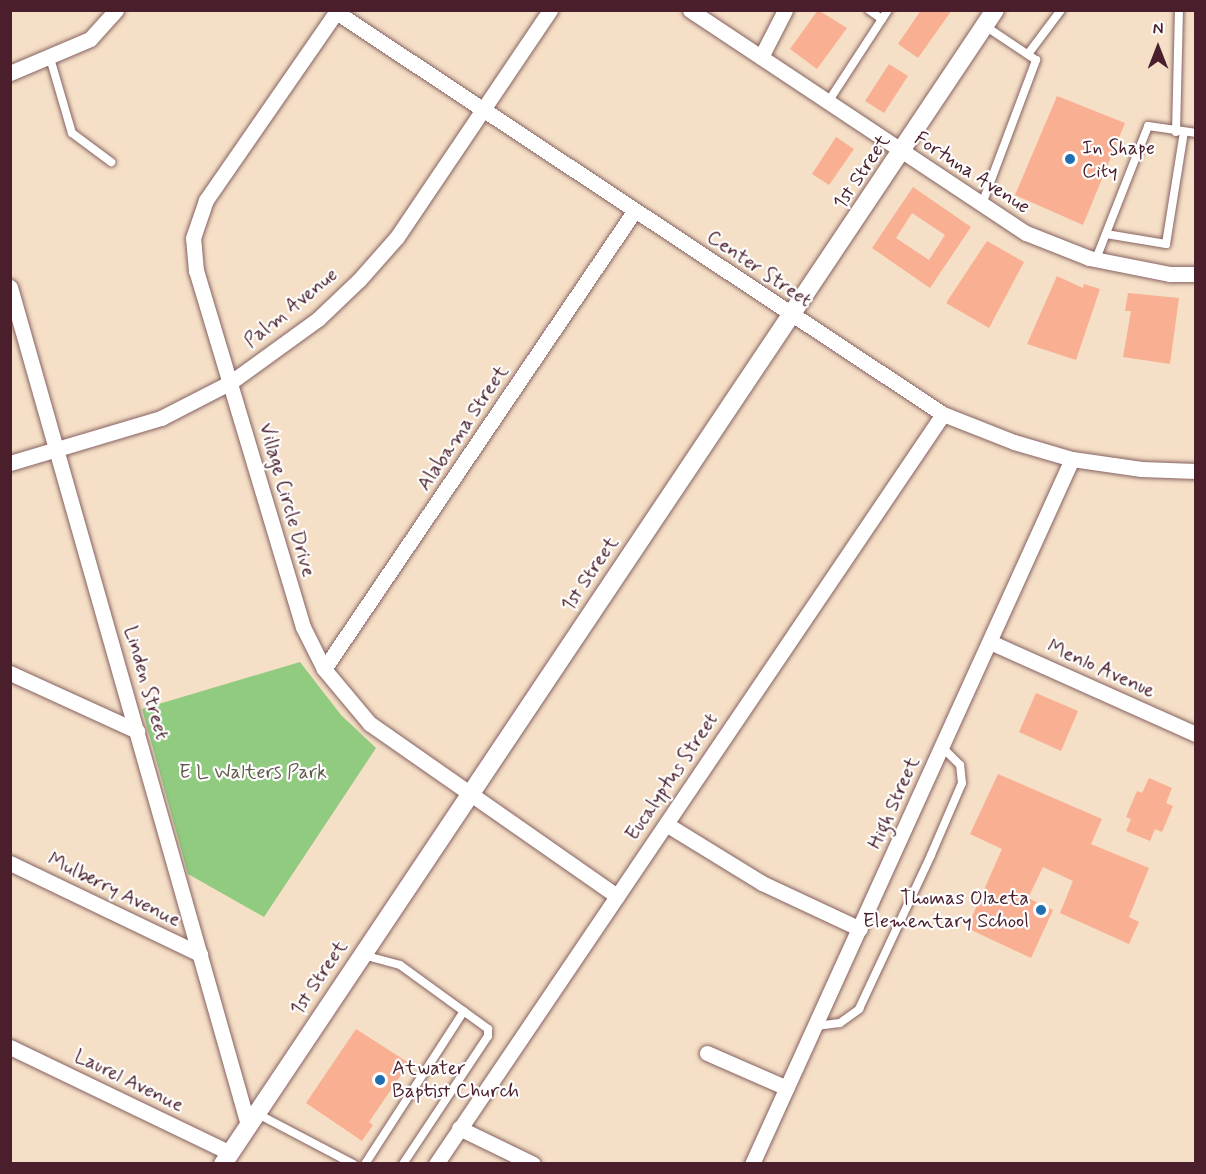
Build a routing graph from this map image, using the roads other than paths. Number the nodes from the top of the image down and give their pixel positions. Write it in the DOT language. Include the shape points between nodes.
graph roads {
  1 [pos="116,10"];
  2 [pos="550,10"];
  3 [pos="690,10"];
  4 [pos="785,10"];
  5 [pos="869,10"];
  6 [pos="888,10"];
  7 [pos="1061,10"];
  8 [pos="1179,10"];
  9 [pos="336,12"];
  10 [pos="993,14"];
  11 [pos="882,20"];
  12 [pos="1028,54"];
  13 [pos="761,57"];
  14 [pos="50,58"];
  15 [pos="10,73"];
  16 [pos="828,103"];
  17 [pos="485,110"];
  18 [pos="1180,132"];
  19 [pos="1196,133"];
  20 [pos="903,153"];
  21 [pos="111,162"];
  22 [pos="982,204"];
  23 [pos="635,210"];
  24 [pos="1106,234"];
  25 [pos="1096,259"];
  26 [pos="1196,274"];
  27 [pos="10,287"];
  28 [pos="792,316"];
  29 [pos="231,382"];
  30 [pos="943,414"];
  31 [pos="58,450"];
  32 [pos="1072,459"];
  33 [pos="10,464"];
  34 [pos="1196,471"];
  35 [pos="990,642"];
  36 [pos="324,669"];
  37 [pos="10,673"];
  38 [pos="137,731"];
  39 [pos="1196,734"];
  40 [pos="942,747"];
  41 [pos="468,795"];
  42 [pos="666,824"];
  43 [pos="10,863"];
  44 [pos="617,897"];
  45 [pos="860,929"];
  46 [pos="200,954"];
  47 [pos="362,954"];
  48 [pos="464,1011"];
  49 [pos="816,1026"];
  50 [pos="10,1047"];
  51 [pos="707,1053"];
  52 [pos="787,1088"];
  53 [pos="252,1119"];
  54 [pos="459,1128"];
  55 [pos="226,1158"];
  56 [pos="353,1164"];
  57 [pos="365,1164"];
  58 [pos="403,1164"];
  59 [pos="436,1164"];
  60 [pos="534,1164"];
  61 [pos="752,1164"];
  1 -- 14 [label="street" via="90,39"];
  2 -- 17 [label="street, Palm Avenue"];
  3 -- 13 [label="street, Fortuna Avenue"];
  4 -- 13 [label="street"];
  5 -- 11 [label="lane"];
  6 -- 11 [label="lane"];
  7 -- 12 [label="lane"];
  8 -- 18 [label="lane"];
  9 -- 17 [label="street, Center Street"];
  9 -- 29 [label="street, Village Circle Drive" via="206,200 193,238 196,271"];
  10 -- 12 [label="lane"];
  10 -- 20 [label="street, 1st Street"];
  11 -- 16 [label="lane"];
  12 -- 22 [label="lane" via="1036,60"];
  13 -- 16 [label="street, Fortuna Avenue"];
  14 -- 15 [label="street"];
  14 -- 21 [label="lane" via="72,133"];
  16 -- 20 [label="street, Fortuna Avenue"];
  17 -- 23 [label="street, Center Street"];
  17 -- 29 [label="street, Palm Avenue" via="397,237 359,280 318,319"];
  18 -- 19 [label="lane"];
  18 -- 24 [label="lane" via="1148,126"];
  18 -- 24 [label="lane" via="1166,244"];
  20 -- 22 [label="street, Fortuna Avenue"];
  20 -- 28 [label="street, 1st Street"];
  22 -- 25 [label="street, Fortuna Avenue" via="1026,233"];
  23 -- 28 [label="street, Center Street"];
  23 -- 36 [label="street, Alabama Street"];
  24 -- 25 [label="lane"];
  25 -- 26 [label="street, Fortuna Avenue" via="1170,274"];
  27 -- 31 [label="street, Linden Street"];
  28 -- 30 [label="street, Center Street"];
  28 -- 41 [label="street, 1st Street"];
  29 -- 31 [label="street, Palm Avenue" via="161,418"];
  29 -- 36 [label="street, Village Circle Drive" via="303,627"];
  30 -- 32 [label="street, Center Street" via="1014,442"];
  30 -- 42 [label="street, Eucalyptus Street"];
  31 -- 33 [label="street, Palm Avenue"];
  31 -- 38 [label="street, Linden Street"];
  32 -- 34 [label="street, Center Street" via="1141,469"];
  32 -- 35 [label="street, High Street"];
  35 -- 39 [label="street, Menlo Avenue"];
  35 -- 40 [label="street, High Street"];
  36 -- 41 [label="street, Village Circle Drive" via="370,724"];
  37 -- 38 [label="street"];
  38 -- 46 [label="street, Linden Street"];
  40 -- 45 [label="street, High Street"];
  40 -- 49 [label="lane" via="960,765 962,783 931,855 859,1009 840,1023"];
  41 -- 44 [label="street, Village Circle Drive"];
  41 -- 47 [label="street, 1st Street"];
  42 -- 44 [label="street, Eucalyptus Street"];
  42 -- 45 [label="street" via="762,883"];
  43 -- 46 [label="street, Mulberry Avenue"];
  44 -- 54 [label="street, Eucalyptus Street"];
  45 -- 49 [label="street, High Street"];
  46 -- 53 [label="street, Linden Street"];
  47 -- 48 [label="lane" via="400,965"];
  47 -- 53 [label="street, 1st Street"];
  48 -- 57 [label="lane"];
  48 -- 58 [label="lane" via="488,1029 488,1036"];
  49 -- 52 [label="street, High Street"];
  50 -- 55 [label="street, Laurel Avenue"];
  51 -- 52 [label="street"];
  52 -- 61 [label="street, High Street"];
  53 -- 55 [label="street, 1st Street"];
  53 -- 56 [label="lane"];
  54 -- 59 [label="street, Eucalyptus Street"];
  54 -- 60 [label="street"];
}
